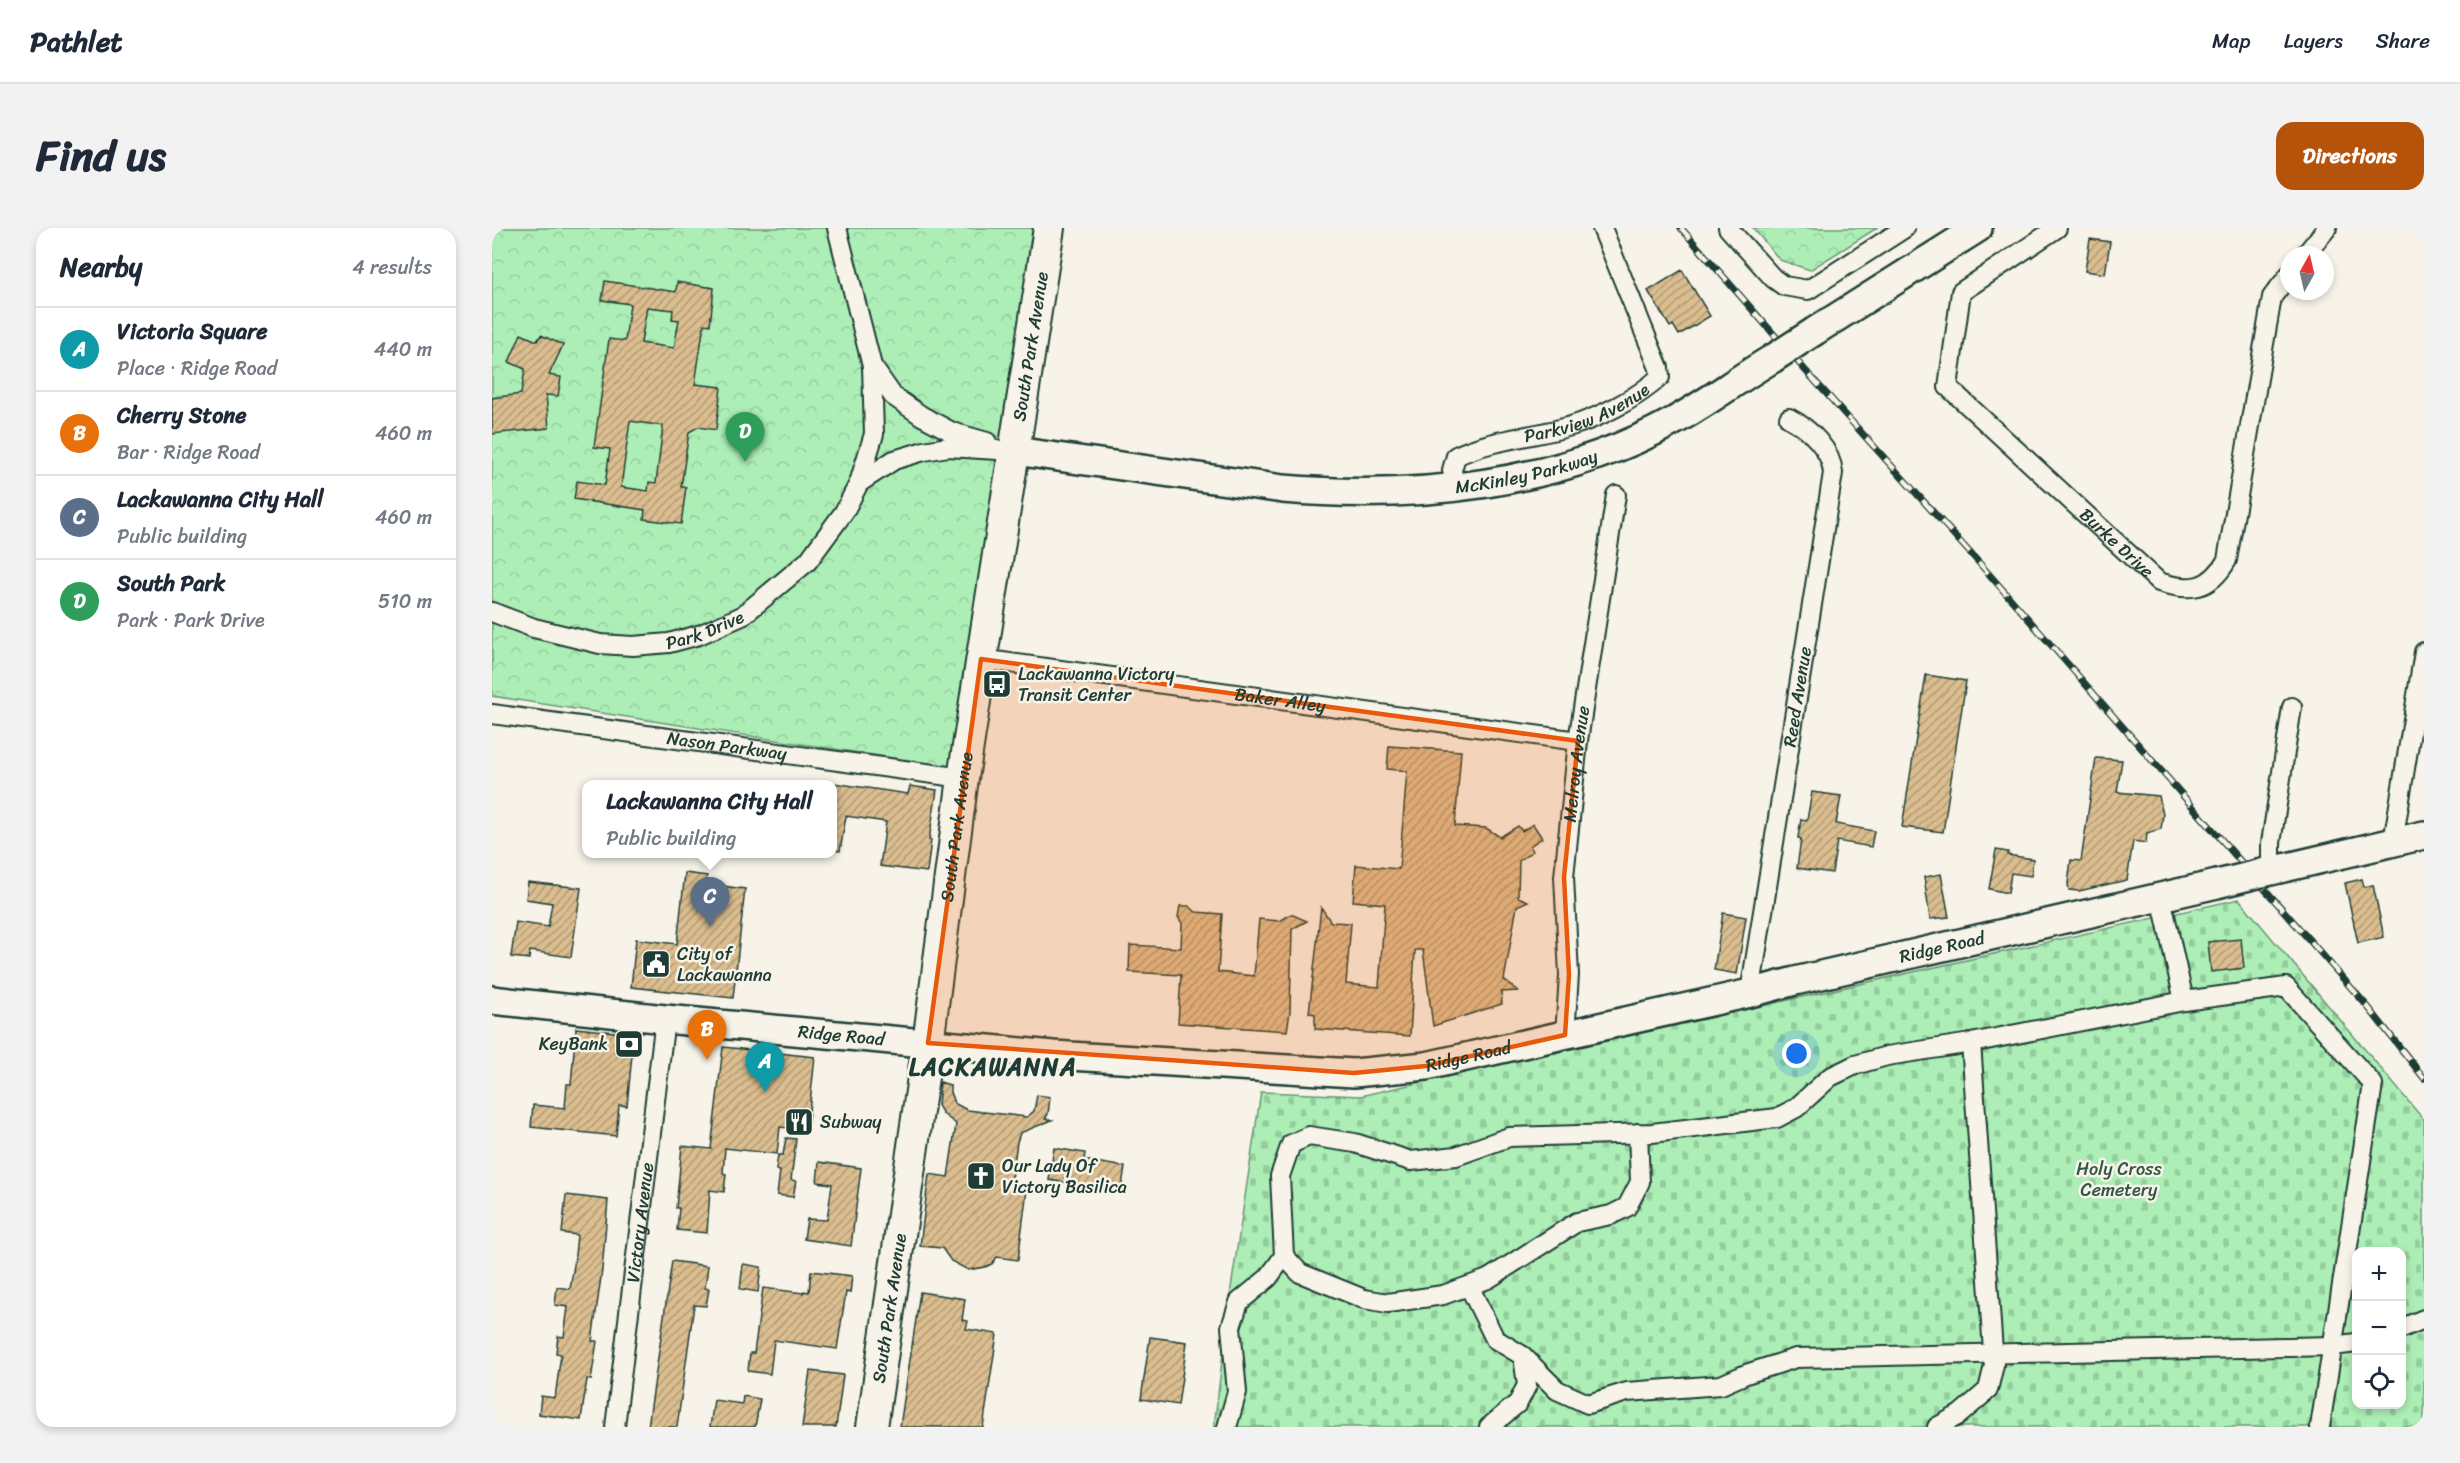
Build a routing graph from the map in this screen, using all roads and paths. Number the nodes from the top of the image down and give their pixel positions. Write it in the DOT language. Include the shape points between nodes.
graph roads {
  1 [pos="837,228"];
  2 [pos="1049,228"];
  3 [pos="1602,228"];
  4 [pos="1728,228"];
  5 [pos="1905,228"];
  6 [pos="1978,228"];
  7 [pos="2057,228"];
  8 [pos="2327,228"];
  9 [pos="2312,246"];
  10 [pos="2280,287"];
  11 [pos="872,366"];
  12 [pos="1789,418"];
  13 [pos="1015,451"];
  14 [pos="859,483"];
  15 [pos="1455,488"];
  16 [pos="1616,495"];
  17 [pos="492,612"];
  18 [pos="2424,652"];
  19 [pos="981,659"];
  20 [pos="2292,707"];
  21 [pos="492,714"];
  22 [pos="1578,741"];
  23 [pos="963,778"];
  24 [pos="2424,835"];
  25 [pos="2393,843"];
  26 [pos="2266,872"];
  27 [pos="2161,897"];
  28 [pos="1750,993"];
  29 [pos="492,1000"];
  30 [pos="2184,1001"];
  31 [pos="665,1019"];
  32 [pos="1565,1035"];
  33 [pos="928,1043"];
  34 [pos="1971,1043"];
  35 [pos="1638,1133"];
  36 [pos="1284,1256"];
  37 [pos="1469,1286"];
  38 [pos="2424,1319"];
  39 [pos="2406,1326"];
  40 [pos="2352,1344"];
  41 [pos="2333,1346"];
  42 [pos="1993,1353"];
  43 [pos="1523,1356"];
  44 [pos="615,1427"];
  45 [pos="872,1427"];
  46 [pos="1227,1427"];
  47 [pos="1489,1427"];
  48 [pos="1937,1427"];
  49 [pos="2320,1427"];
  1 -- 11 [label="street, Park Drive"];
  2 -- 13 [label="main road, South Park Avenue"];
  3 -- 15 [label="street, Parkview Avenue" via="1660,377 1610,409 1573,425 1474,447 1456,456 1452,470"];
  4 -- 5 [label="street" via="1773,278 1784,286 1808,290"];
  6 -- 15 [label="main road, McKinley Parkway, bridge" via="1673,422 1591,457"];
  7 -- 10 [label="street, Burke Drive" via="1961,292 1948,387 2159,582 2181,589 2203,585 2220,573 2227,560 2272,297"];
  8 -- 9 [label="street"];
  11 -- 13 [label="street, Park Drive" via="893,396 922,416 952,432"];
  11 -- 14 [label="street, Park Drive" via="874,434"];
  12 -- 28 [label="street, Reed Avenue" via="1815,438 1832,460 1833,473"];
  13 -- 14 [label="street, Park Drive" via="948,447 924,451 894,460"];
  13 -- 15 [label="main road, McKinley Parkway" via="1282,489 1401,493"];
  13 -- 19 [label="main road, South Park Avenue"];
  14 -- 17 [label="street, Park Drive" via="844,512 808,561 742,615 699,635 669,643 600,644 534,628"];
  16 -- 22 [label="street, Melroy Avenue"];
  18 -- 25 [label="street"];
  19 -- 22 [label="street, Baker Alley"];
  19 -- 23 [label="main road, South Park Avenue"];
  20 -- 26 [label="street"];
  21 -- 23 [label="street, Nason Parkway"];
  22 -- 32 [label="street, Melroy Avenue" via="1563,877 1569,975"];
  23 -- 33 [label="main road, South Park Avenue"];
  24 -- 25 [label="main road, Ridge Road"];
  25 -- 26 [label="main road, Ridge Road"];
  26 -- 27 [label="main road, Ridge Road, bridge"];
  27 -- 28 [label="main road, Ridge Road"];
  27 -- 30 [label="street"];
  28 -- 32 [label="main road, Ridge Road"];
  29 -- 31 [label="main road, Ridge Road"];
  30 -- 34 [label="street"];
  30 -- 41 [label="street" via="2286,987 2373,1084"];
  31 -- 33 [label="main road, Ridge Road"];
  31 -- 44 [label="street, Victory Avenue"];
  32 -- 33 [label="main road, Ridge Road" via="1426,1066 1354,1073 1053,1055"];
  33 -- 45 [label="main road, South Park Avenue"];
  34 -- 35 [label="street" via="1855,1065 1830,1077 1796,1108 1777,1118"];
  34 -- 42 [label="street"];
  35 -- 36 [label="street" via="1509,1137 1456,1156 1411,1161 1355,1143 1309,1136 1291,1144 1280,1176"];
  35 -- 37 [label="street" via="1640,1182 1627,1207 1611,1215 1577,1222 1488,1279"];
  36 -- 37 [label="street" via="1300,1273 1364,1299 1388,1303 1443,1295"];
  36 -- 46 [label="street" via="1268,1278 1239,1302 1231,1327 1237,1392"];
  37 -- 43 [label="street" via="1495,1339"];
  38 -- 39 [label="street"];
  40 -- 41 [label="street"];
  41 -- 42 [label="street"];
  41 -- 49 [label="street"];
  42 -- 43 [label="street" via="1796,1358 1721,1385 1627,1392 1588,1404 1557,1390"];
  42 -- 48 [label="street" via="1988,1390 1959,1415"];
  43 -- 47 [label="street" via="1527,1385 1518,1403"];
}
